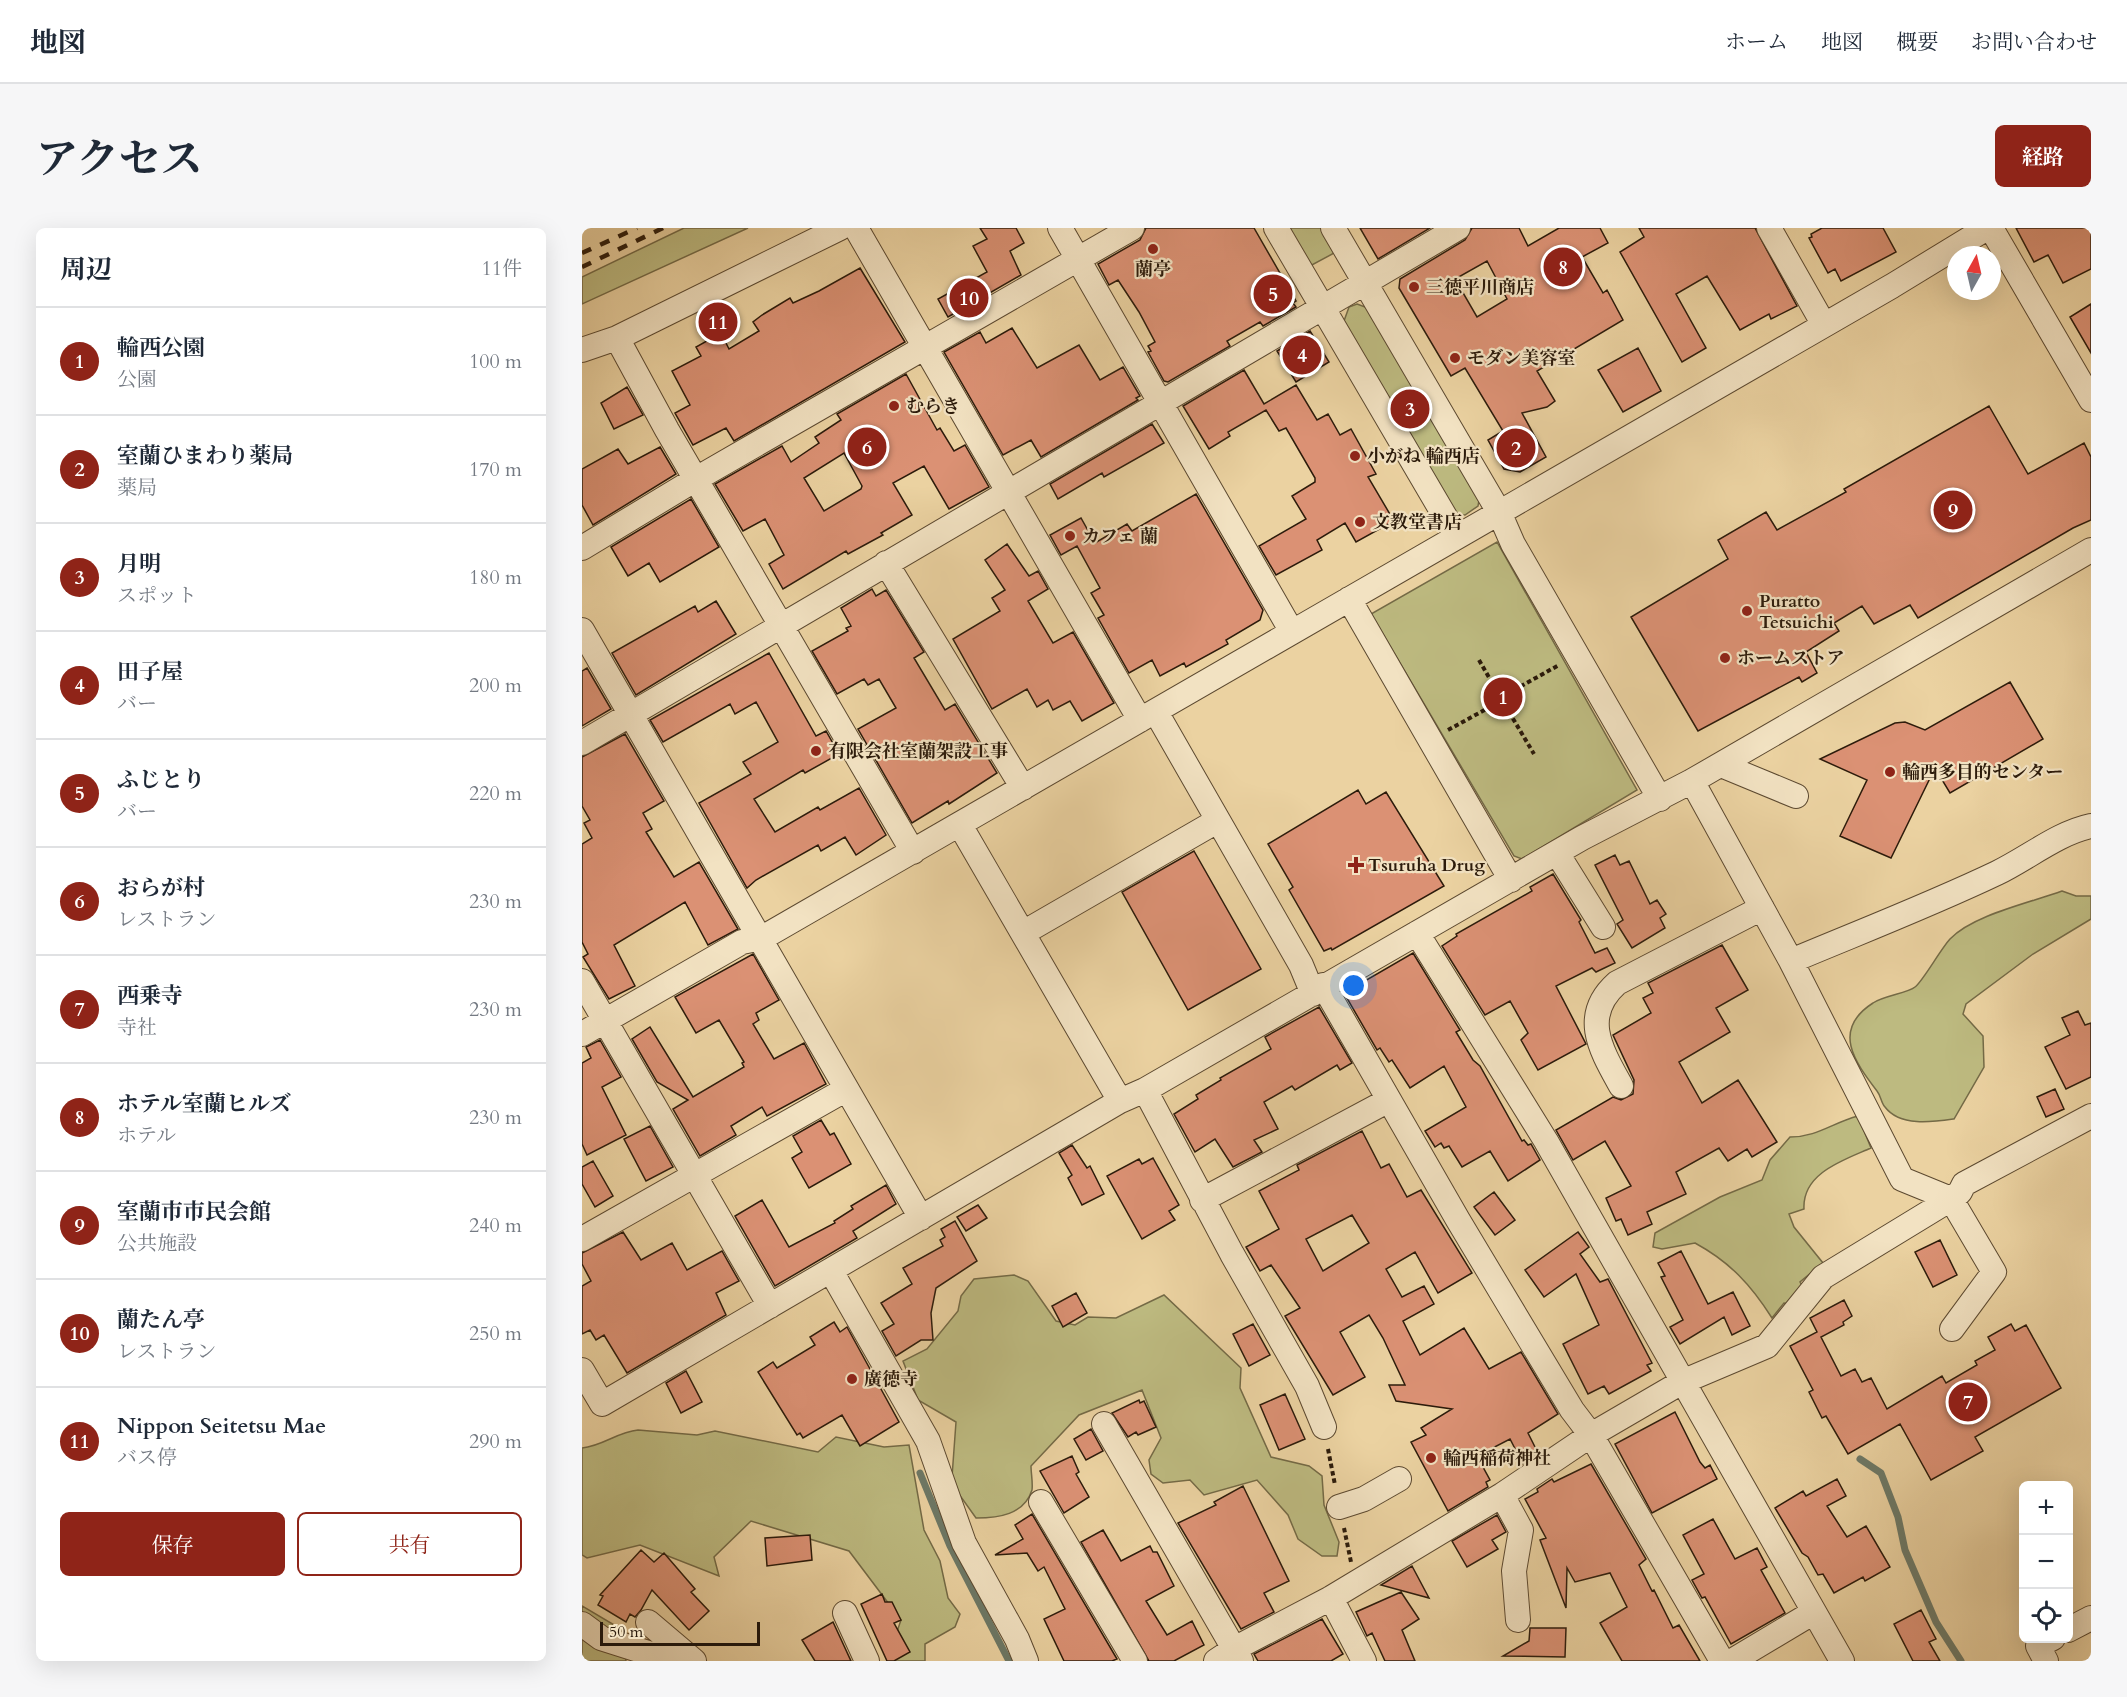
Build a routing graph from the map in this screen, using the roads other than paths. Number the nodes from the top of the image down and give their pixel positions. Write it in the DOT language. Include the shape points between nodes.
graph roads {
  1 [pos="840,228"];
  2 [pos="856,228"];
  3 [pos="1060,228"];
  4 [pos="1132,228"];
  5 [pos="1276,228"];
  6 [pos="1333,228"];
  7 [pos="1458,228"];
  8 [pos="1769,228"];
  9 [pos="1989,228"];
  10 [pos="1078,259"];
  11 [pos="1363,283"];
  12 [pos="1324,307"];
  13 [pos="1824,325"];
  14 [pos="617,338"];
  15 [pos="925,349"];
  16 [pos="582,350"];
  17 [pos="2091,400"];
  18 [pos="1159,404"];
  19 [pos="696,479"];
  20 [pos="1010,492"];
  21 [pos="1498,512"];
  22 [pos="1457,537"];
  23 [pos="582,548"];
  24 [pos="2091,550"];
  25 [pos="886,563"];
  26 [pos="1349,599"];
  27 [pos="780,625"];
  28 [pos="582,630"];
  29 [pos="1292,632"];
  30 [pos="630,713"];
  31 [pos="1148,716"];
  32 [pos="582,743"];
  33 [pos="1721,765"];
  34 [pos="1692,781"];
  35 [pos="1023,788"];
  36 [pos="1796,796"];
  37 [pos="1660,799"];
  38 [pos="1217,821"];
  39 [pos="960,825"];
  40 [pos="2091,826"];
  41 [pos="913,852"];
  42 [pos="1557,853"];
  43 [pos="1510,880"];
  44 [pos="1762,908"];
  45 [pos="1603,927"];
  46 [pos="1023,933"];
  47 [pos="1417,933"];
  48 [pos="762,938"];
  49 [pos="1791,961"];
  50 [pos="582,981"];
  51 [pos="1318,989"];
  52 [pos="605,1021"];
  53 [pos="582,1034"];
  54 [pos="1621,1086"];
  55 [pos="845,1089"];
  56 [pos="1145,1090"];
  57 [pos="1389,1100"];
  58 [pos="1120,1101"];
  59 [pos="2091,1116"];
  60 [pos="694,1175"];
  61 [pos="1951,1199"];
  62 [pos="1202,1200"];
  63 [pos="921,1218"];
  64 [pos="582,1239"];
  65 [pos="831,1271"];
  66 [pos="770,1305"];
  67 [pos="1952,1329"];
  68 [pos="582,1370"];
  69 [pos="1682,1382"];
  70 [pos="1104,1424"];
  71 [pos="1324,1427"];
  72 [pos="1591,1435"];
  73 [pos="1399,1479"];
  74 [pos="1502,1495"];
  75 [pos="1041,1502"];
  76 [pos="1340,1507"];
  77 [pos="1331,1598"];
  78 [pos="1814,1612"];
  79 [pos="845,1613"];
  80 [pos="2091,1618"];
  81 [pos="1518,1620"];
  82 [pos="648,1622"];
  83 [pos="582,1624"];
  84 [pos="2073,1627"];
  85 [pos="2044,1643"];
  86 [pos="1230,1657"];
  87 [pos="673,1661"];
  88 [pos="694,1661"];
  89 [pos="867,1661"];
  90 [pos="1026,1661"];
  91 [pos="1135,1661"];
  92 [pos="1364,1661"];
  93 [pos="1722,1661"];
  94 [pos="1731,1661"];
  95 [pos="1842,1661"];
  96 [pos="2046,1661"];
  1 -- 14 [label="street"];
  2 -- 15 [label="street"];
  3 -- 10 [label="street"];
  4 -- 10 [label="street"];
  5 -- 12 [label="street"];
  6 -- 11 [label="street"];
  7 -- 11 [label="street"];
  8 -- 13 [label="street"];
  9 -- 13 [label="street"];
  9 -- 17 [label="street"];
  10 -- 15 [label="street"];
  10 -- 18 [label="street"];
  11 -- 12 [label="street"];
  11 -- 21 [label="street"];
  12 -- 18 [label="street"];
  12 -- 22 [label="street"];
  13 -- 21 [label="street"];
  14 -- 16 [label="street"];
  14 -- 19 [label="street"];
  15 -- 19 [label="street"];
  15 -- 20 [label="street"];
  18 -- 20 [label="street"];
  18 -- 29 [label="street"];
  19 -- 23 [label="street"];
  19 -- 27 [label="street"];
  20 -- 25 [label="street"];
  20 -- 31 [label="street"];
  21 -- 22 [label="street"];
  21 -- 37 [label="street"];
  22 -- 26 [label="street"];
  24 -- 33 [label="street"];
  25 -- 27 [label="street"];
  25 -- 35 [label="street"];
  26 -- 29 [label="street"];
  26 -- 43 [label="street"];
  27 -- 30 [label="street"];
  27 -- 41 [label="street"];
  28 -- 30 [label="street"];
  29 -- 31 [label="street"];
  30 -- 32 [label="street"];
  30 -- 48 [label="street"];
  31 -- 35 [label="street"];
  31 -- 38 [label="street"];
  33 -- 34 [label="street"];
  33 -- 36 [label="street"];
  34 -- 37 [label="street"];
  34 -- 44 [label="street"];
  35 -- 39 [label="street"];
  37 -- 42 [label="street"];
  38 -- 46 [label="street"];
  38 -- 51 [label="street"];
  39 -- 41 [label="street"];
  39 -- 46 [label="street"];
  40 -- 49 [label="street" via="2076,829 1958,891"];
  41 -- 48 [label="street"];
  42 -- 43 [label="street"];
  42 -- 45 [label="street"];
  43 -- 47 [label="street"];
  44 -- 49 [label="street"];
  44 -- 54 [label="street" via="1617,983 1604,995 1598,1007 1597,1034"];
  46 -- 58 [label="street"];
  47 -- 51 [label="street"];
  47 -- 69 [label="street" via="1546,1142"];
  48 -- 52 [label="street" via="742,942"];
  48 -- 55 [label="street"];
  49 -- 61 [label="street" via="1902,1179"];
  50 -- 52 [label="street"];
  51 -- 56 [label="street"];
  51 -- 57 [label="street"];
  52 -- 53 [label="street"];
  52 -- 60 [label="street"];
  55 -- 60 [label="street"];
  55 -- 63 [label="street"];
  56 -- 58 [label="street"];
  56 -- 62 [label="street"];
  57 -- 62 [label="street"];
  57 -- 72 [label="street" via="1566,1400"];
  58 -- 63 [label="street"];
  59 -- 61 [label="street" via="1964,1184"];
  60 -- 64 [label="street"];
  60 -- 66 [label="street"];
  61 -- 67 [label="street" via="1994,1272"];
  61 -- 69 [label="street" via="1823,1277 1767,1346"];
  62 -- 71 [label="street" via="1307,1386"];
  63 -- 65 [label="street"];
  65 -- 66 [label="street"];
  65 -- 90 [label="street" via="928,1441 964,1543"];
  66 -- 68 [label="street" via="602,1404"];
  69 -- 72 [label="street"];
  69 -- 78 [label="street"];
  70 -- 86 [label="street"];
  72 -- 74 [label="street"];
  72 -- 93 [label="street"];
  73 -- 76 [label="street" via="1364,1499"];
  74 -- 77 [label="street"];
  74 -- 81 [label="street" via="1521,1530 1514,1571"];
  75 -- 91 [label="street"];
  77 -- 86 [label="street"];
  77 -- 92 [label="street"];
  78 -- 94 [label="street"];
  78 -- 95 [label="street"];
  79 -- 89 [label="street"];
  80 -- 84 [label="street"];
  82 -- 88 [label="street"];
  83 -- 87 [label="street" via="601,1638"];
  85 -- 96 [label="street" via="2038,1646"];
}
